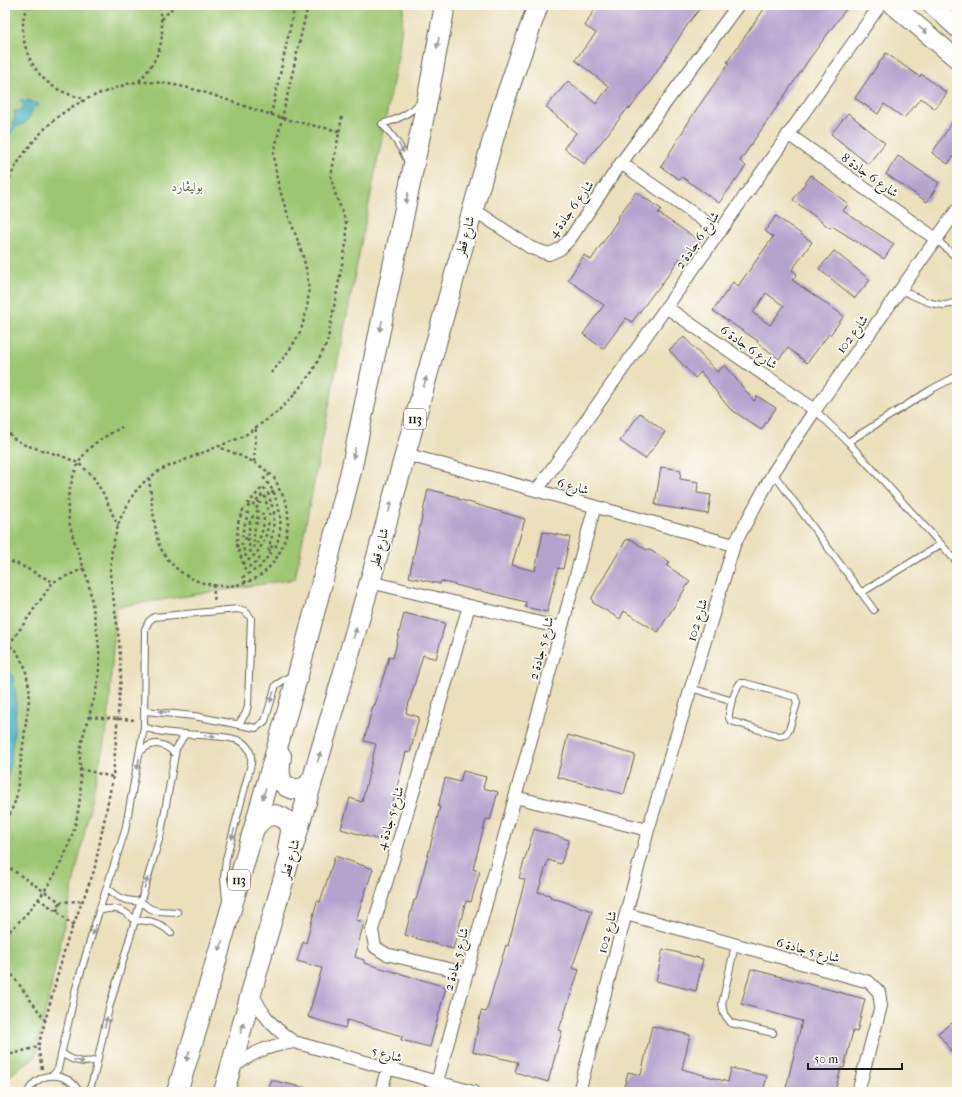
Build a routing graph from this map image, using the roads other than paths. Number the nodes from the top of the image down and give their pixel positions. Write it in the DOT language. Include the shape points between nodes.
graph roads {
  1 [pos="445,5"];
  2 [pos="538,5"];
  3 [pos="738,5"];
  4 [pos="880,5"];
  5 [pos="893,5"];
  6 [pos="932,5"];
  7 [pos="957,28"];
  8 [pos="957,60"];
  9 [pos="429,91"];
  10 [pos="788,134"];
  11 [pos="621,163"];
  12 [pos="412,178"];
  13 [pos="473,209"];
  14 [pos="957,210"];
  15 [pos="720,232"];
  16 [pos="936,239"];
  17 [pos="957,258"];
  18 [pos="900,290"];
  19 [pos="957,301"];
  20 [pos="666,307"];
  21 [pos="957,377"];
  22 [pos="815,410"];
  23 [pos="848,442"];
  24 [pos="405,454"];
  25 [pos="773,473"];
  26 [pos="537,490"];
  27 [pos="595,506"];
  28 [pos="941,544"];
  29 [pos="734,545"];
  30 [pos="957,562"];
  31 [pos="370,582"];
  32 [pos="861,593"];
  33 [pos="469,606"];
  34 [pos="874,610"];
  35 [pos="562,628"];
  36 [pos="299,671"];
  37 [pos="691,688"];
  38 [pos="733,701"];
  39 [pos="145,711"];
  40 [pos="144,723"];
  41 [pos="238,725"];
  42 [pos="282,730"];
  43 [pos="185,734"];
  44 [pos="141,751"];
  45 [pos="175,754"];
  46 [pos="313,778"];
  47 [pos="515,797"];
  48 [pos="254,828"];
  49 [pos="648,830"];
  50 [pos="282,887"];
  51 [pos="107,888"];
  52 [pos="141,902"];
  53 [pos="99,911"];
  54 [pos="177,912"];
  55 [pos="626,914"];
  56 [pos="229,916"];
  57 [pos="135,921"];
  58 [pos="171,933"];
  59 [pos="735,945"];
  60 [pos="466,973"];
  61 [pos="252,991"];
  62 [pos="773,1032"];
  63 [pos="294,1042"];
  64 [pos="62,1053"];
  65 [pos="97,1060"];
  66 [pos="231,1069"];
  67 [pos="388,1069"];
  68 [pos="53,1075"];
  69 [pos="436,1082"];
  70 [pos="179,1089"];
  71 [pos="28,1092"];
  72 [pos="80,1092"];
  73 [pos="89,1092"];
  74 [pos="224,1092"];
  75 [pos="381,1092"];
  76 [pos="473,1092"];
  77 [pos="579,1092"];
  78 [pos="858,1092"];
  1 -- 9 [label="main road, 113, one-way"];
  2 -- 13 [label="main road, شارع قطر / 113" via="503,105"];
  3 -- 11 [label="street, شارع 6 جادة 4"];
  4 -- 10 [label="street, شارع 6 جادة 2"];
  5 -- 8 [label="main road, one-way"];
  6 -- 7 [label="main road"];
  9 -- 12 [label="main road, 113"];
  9 -- 12 [label="lane, one-way" via="409,113 382,124 402,148"];
  10 -- 15 [label="street, شارع 6 جادة 2"];
  10 -- 16 [label="street, شارع 6 جادة 8"];
  11 -- 13 [label="street, شارع 6 جادة 4" via="570,238 560,249 549,254 531,248"];
  11 -- 15 [label="street"];
  12 -- 36 [label="main road, 113, one-way" via="351,472"];
  24 -- 13 [label="main road, شارع قطر / 113, one-way"];
  14 -- 16 [label="street, شارع 102"];
  15 -- 20 [label="street, شارع 6 جادة 2"];
  16 -- 17 [label="lane"];
  16 -- 18 [label="street, شارع 102"];
  18 -- 19 [label="lane" via="945,306"];
  18 -- 22 [label="street, شارع 102"];
  20 -- 22 [label="street, شارع 6 جادة 6"];
  20 -- 26 [label="street, شارع 6 جادة 2"];
  21 -- 23 [label="lane"];
  22 -- 23 [label="lane"];
  22 -- 25 [label="street, شارع 102"];
  23 -- 28 [label="lane"];
  24 -- 26 [label="street, شارع 6"];
  31 -- 24 [label="main road, شارع قطر / 113, one-way"];
  25 -- 29 [label="street, شارع 102"];
  25 -- 32 [label="lane"];
  26 -- 27 [label="street, شارع 6"];
  27 -- 29 [label="street, شارع 6"];
  27 -- 35 [label="street, شارع 5 جادة 2"];
  28 -- 30 [label="lane"];
  28 -- 32 [label="lane"];
  29 -- 37 [label="street, شارع 102"];
  31 -- 33 [label="street"];
  46 -- 31 [label="main road, شارع قطر / 113, one-way"];
  32 -- 34 [label="lane"];
  33 -- 35 [label="street"];
  33 -- 60 [label="street, شارع 5 جادة 4" via="372,930 375,946 386,954"];
  35 -- 47 [label="street, شارع 5 جادة 2"];
  36 -- 41 [label="lane, one-way" via="276,685 265,721 256,728"];
  36 -- 42 [label="main road, 113"];
  37 -- 38 [label="lane"];
  37 -- 49 [label="street, شارع 102"];
  38 -- 38 [label="lane" via="738,685 743,682 792,696 797,703 789,730 782,736 731,721 728,716"];
  39 -- 40 [label="lane"];
  41 -- 39 [label="lane, one-way" via="194,716"];
  39 -- 41 [label="lane" via="145,629 149,621 154,617 238,609 245,611 251,618 248,705"];
  40 -- 43 [label="lane" via="152,730"];
  40 -- 44 [label="lane"];
  42 -- 46 [label="main road" via="282,781 289,788 297,790 306,787"];
  42 -- 48 [label="main road, 113, one-way"];
  43 -- 45 [label="lane"];
  43 -- 56 [label="lane, one-way" via="240,741 247,746 251,754 251,764 226,859 225,899"];
  44 -- 45 [label="lane" via="146,746 158,744 165,745"];
  44 -- 51 [label="lane, one-way" via="125,831"];
  52 -- 45 [label="lane, one-way" via="161,833"];
  46 -- 50 [label="main road, شارع قطر / 113"];
  47 -- 49 [label="street"];
  47 -- 60 [label="street, شارع 5 جادة 2"];
  48 -- 50 [label="main road" via="266,817 276,815 288,822 291,829"];
  48 -- 56 [label="main road, 113"];
  49 -- 55 [label="street, شارع 102"];
  50 -- 61 [label="main road, شارع قطر / 113"];
  51 -- 52 [label="lane" via="126,900"];
  51 -- 53 [label="lane"];
  52 -- 54 [label="lane" via="158,911"];
  52 -- 57 [label="lane"];
  53 -- 57 [label="lane" via="119,909"];
  53 -- 64 [label="lane, one-way" via="76,988"];
  55 -- 59 [label="street, شارع 5 جادة 6"];
  55 -- 77 [label="street, شارع 102"];
  56 -- 70 [label="main road, 113, one-way"];
  57 -- 58 [label="lane" via="154,922"];
  65 -- 57 [label="lane, one-way" via="109,1008"];
  59 -- 62 [label="lane" via="722,1004 724,1014 731,1023"];
  59 -- 78 [label="street, شارع 5 جادة 6" via="868,982 879,992 881,1006"];
  60 -- 69 [label="street, شارع 5 جادة 2"];
  61 -- 63 [label="street, شارع 5" via="268,1021"];
  66 -- 61 [label="main road, شارع قطر / 113, one-way"];
  63 -- 66 [label="street, شارع 5" via="260,1050"];
  63 -- 67 [label="street, شارع 5"];
  64 -- 65 [label="lane, one-way" via="78,1062"];
  64 -- 68 [label="lane" via="58,1069"];
  65 -- 73 [label="lane"];
  66 -- 74 [label="main road, شارع قطر / 113"];
  67 -- 69 [label="street, شارع 5"];
  67 -- 75 [label="street"];
  68 -- 71 [label="lane" via="36,1082"];
  68 -- 72 [label="lane" via="71,1081"];
  69 -- 76 [label="street, شارع 5"];
}
